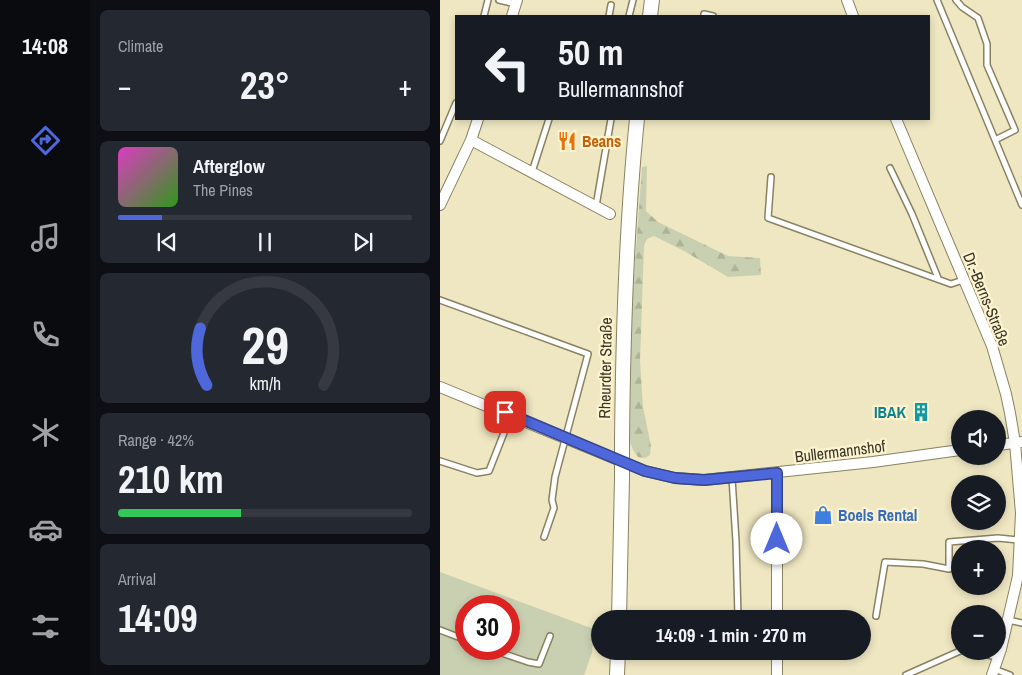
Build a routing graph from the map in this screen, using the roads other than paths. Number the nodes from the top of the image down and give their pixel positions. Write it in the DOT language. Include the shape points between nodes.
graph roads {
  1 [pos="488,0"];
  2 [pos="499,0"];
  3 [pos="633,0"];
  4 [pos="652,0"];
  5 [pos="847,0"];
  6 [pos="937,0"];
  7 [pos="956,0"];
  8 [pos="516,2"];
  9 [pos="611,5"];
  10 [pos="704,14"];
  11 [pos="484,15"];
  12 [pos="515,15"];
  13 [pos="609,15"];
  14 [pos="629,15"];
  15 [pos="650,15"];
  16 [pos="708,15"];
  17 [pos="853,15"];
  18 [pos="455,105"];
  19 [pos="478,120"];
  20 [pos="549,120"];
  21 [pos="611,120"];
  22 [pos="637,120"];
  23 [pos="896,120"];
  24 [pos="471,140"];
  25 [pos="995,140"];
  26 [pos="440,141"];
  27 [pos="890,168"];
  28 [pos="532,172"];
  29 [pos="771,177"];
  30 [pos="440,205"];
  31 [pos="1022,205"];
  32 [pos="596,207"];
  33 [pos="610,214"];
  34 [pos="938,278"];
  35 [pos="963,280"];
  36 [pos="440,300"];
  37 [pos="440,387"];
  38 [pos="511,415"];
  39 [pos="566,438"];
  40 [pos="1018,442"];
  41 [pos="951,451"];
  42 [pos="440,461"];
  43 [pos="777,473"];
  44 [pos="732,478"];
  45 [pos="544,537"];
  46 [pos="1020,540"];
  47 [pos="619,610"];
  48 [pos="738,610"];
  49 [pos="777,610"];
  50 [pos="876,616"];
  51 [pos="1008,620"];
  52 [pos="1022,623"];
  53 [pos="1006,627"];
  54 [pos="440,630"];
  55 [pos="455,636"];
  56 [pos="550,636"];
  57 [pos="951,655"];
  58 [pos="520,659"];
  59 [pos="618,660"];
  60 [pos="777,660"];
  61 [pos="997,660"];
  62 [pos="993,672"];
  63 [pos="617,675"];
  64 [pos="777,675"];
  65 [pos="906,675"];
  66 [pos="1010,675"];
  1 -- 11 [label="lane"];
  2 -- 8 [label="lane"];
  3 -- 14 [label="lane"];
  4 -- 15 [label="main road"];
  5 -- 17 [label="street"];
  6 -- 25 [label="lane"];
  7 -- 25 [label="lane" via="978,18 987,44 987,66 1016,130"];
  8 -- 12 [label="street"];
  9 -- 13 [label="lane"];
  10 -- 16 [label="lane"];
  18 -- 26 [label="lane"];
  19 -- 24 [label="street"];
  20 -- 28 [label="lane"];
  21 -- 32 [label="lane"];
  22 -- 47 [label="main road, Rheurdter Straße, bridge" via="629,197 624,306"];
  23 -- 35 [label="street, Dr.-Berns-Straße"];
  24 -- 28 [label="street"];
  24 -- 30 [label="street"];
  25 -- 31 [label="lane"];
  27 -- 34 [label="lane"];
  28 -- 32 [label="street"];
  29 -- 34 [label="lane" via="768,218"];
  32 -- 33 [label="street"];
  34 -- 35 [label="lane" via="951,284"];
  35 -- 40 [label="street, Dr.-Berns-Straße" via="992,346"];
  36 -- 39 [label="lane" via="588,354"];
  37 -- 38 [label="street, Bullermannshof"];
  38 -- 39 [label="street, Bullermannshof"];
  38 -- 42 [label="lane" via="489,471 477,473"];
  39 -- 44 [label="street, Bullermannshof" via="645,471 704,480"];
  39 -- 45 [label="lane" via="555,477 554,508"];
  40 -- 46 [label="street, Dr.-Berns-Straße"];
  41 -- 43 [label="street, Bullermannshof"];
  43 -- 44 [label="street, Bullermannshof"];
  43 -- 49 [label="street"];
  44 -- 48 [label="lane"];
  46 -- 50 [label="lane" via="998,538 949,542 949,570 924,564 885,562"];
  46 -- 51 [label="street, Dr.-Berns-Straße" via="1018,576"];
  51 -- 52 [label="lane"];
  51 -- 53 [label="street, Dr.-Berns-Straße"];
  54 -- 55 [label="lane"];
  56 -- 58 [label="lane" via="539,664"];
  57 -- 65 [label="lane"];
  59 -- 63 [label="main road"];
  60 -- 64 [label="street"];
  61 -- 62 [label="street, Dr.-Berns-Straße"];
  62 -- 66 [label="lane"];
}
